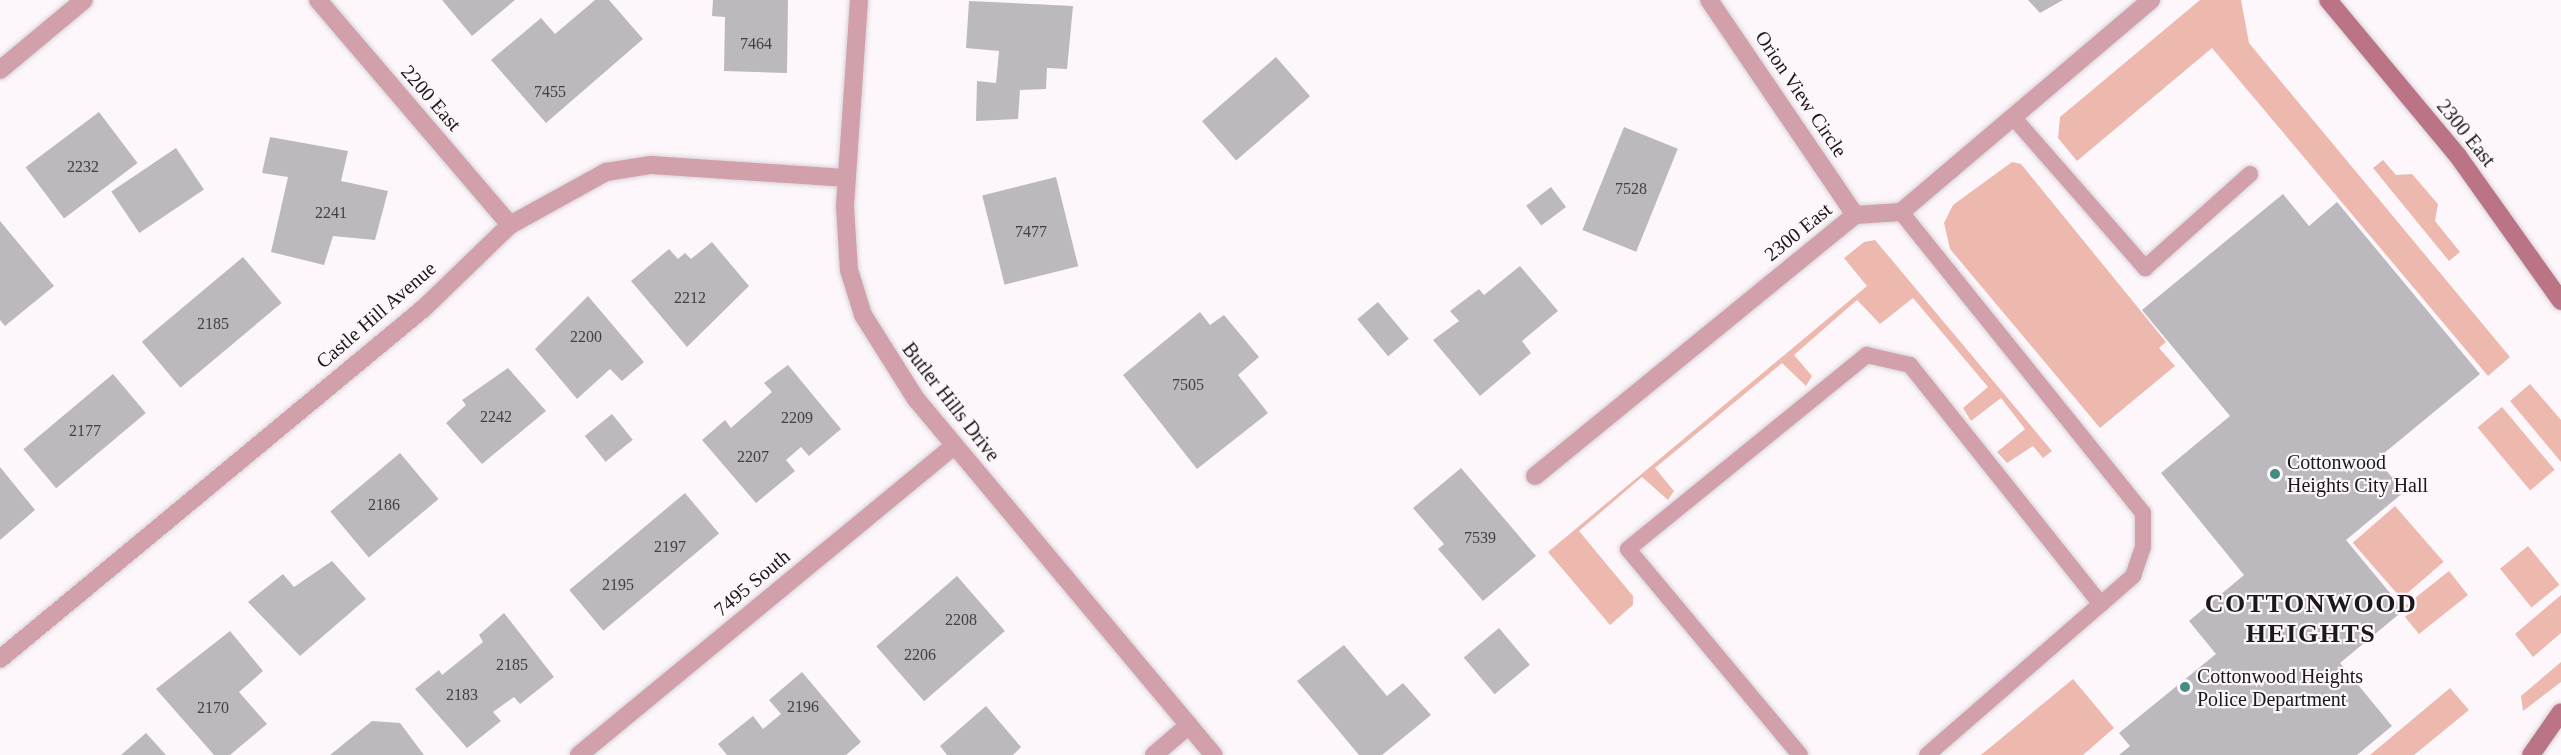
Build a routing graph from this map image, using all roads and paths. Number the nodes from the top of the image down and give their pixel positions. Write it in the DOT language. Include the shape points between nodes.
graph roads {
  1 [pos="84,0"];
  2 [pos="318,0"];
  3 [pos="859,0"];
  4 [pos="1709,0"];
  5 [pos="2151,0"];
  6 [pos="2328,0"];
  7 [pos="0,69"];
  8 [pos="2013,117"];
  9 [pos="2250,174"];
  10 [pos="845,178"];
  11 [pos="1901,212"];
  12 [pos="1855,215"];
  13 [pos="510,225"];
  14 [pos="2561,301"];
  15 [pos="954,446"];
  16 [pos="1535,476"];
  17 [pos="2101,604"];
  18 [pos="0,659"];
  19 [pos="2561,712"];
  20 [pos="1189,725"];
  21 [pos="579,755"];
  22 [pos="1154,755"];
  23 [pos="1214,755"];
  24 [pos="1800,755"];
  25 [pos="1927,755"];
  26 [pos="2531,755"];
  1 -- 7 [label="street"];
  2 -- 13 [label="street, 2200 East"];
  3 -- 10 [label="street, Butler Hills Drive"];
  4 -- 12 [label="street, Orion View Circle"];
  5 -- 8 [label="street"];
  6 -- 14 [label="street, 2300 East" via="2458,156"];
  8 -- 9 [label="lane" via="2145,268"];
  8 -- 11 [label="street"];
  10 -- 13 [label="street, Castle Hill Avenue" via="651,165 606,172"];
  10 -- 15 [label="street, Butler Hills Drive" via="849,270 863,315 886,357"];
  11 -- 12 [label="street, 2300 East"];
  11 -- 17 [label="lane" via="2143,513 2143,547 2133,576"];
  12 -- 16 [label="street, 2300 East"];
  13 -- 18 [label="street, Castle Hill Avenue" via="424,308"];
  15 -- 20 [label="street, Butler Hills Drive"];
  15 -- 21 [label="street, 7495 South"];
  17 -- 24 [label="lane" via="1910,365 1867,355 1628,549"];
  17 -- 25 [label="lane"];
  19 -- 26 [label="street"];
  20 -- 22 [label="street"];
  20 -- 23 [label="street, Butler Hills Drive"];
}
